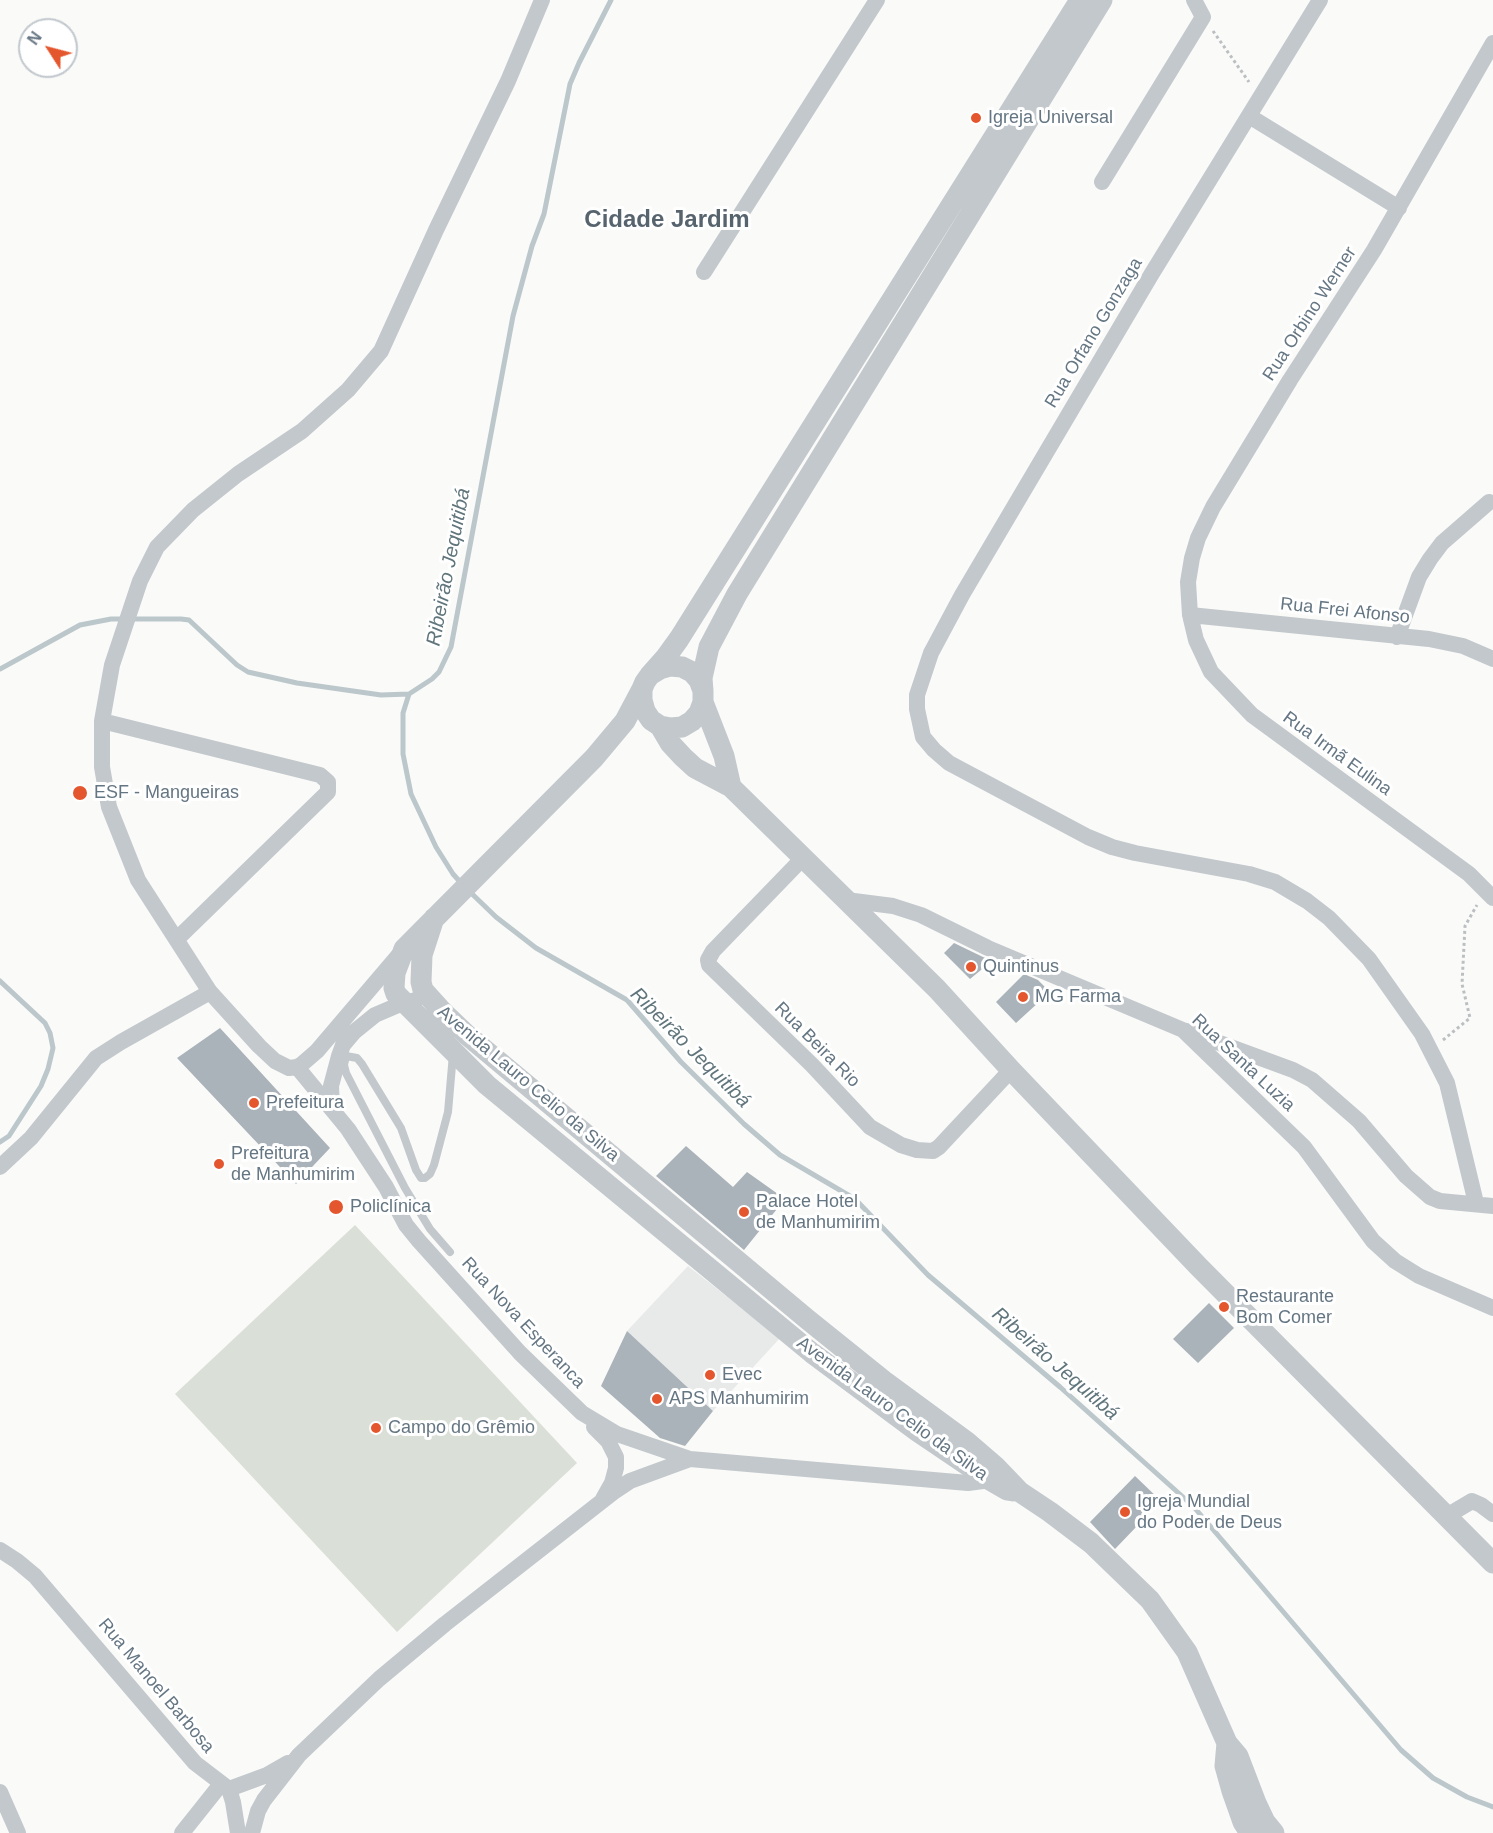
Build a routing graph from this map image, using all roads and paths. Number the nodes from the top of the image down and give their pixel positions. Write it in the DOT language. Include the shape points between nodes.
graph roads {
  1 [pos="542,0"];
  2 [pos="877,0"];
  3 [pos="1080,0"];
  4 [pos="1102,0"];
  5 [pos="1194,0"];
  6 [pos="1320,0"];
  7 [pos="1203,17"];
  8 [pos="1493,44"];
  9 [pos="1260,98"];
  10 [pos="1249,116"];
  11 [pos="1102,182"];
  12 [pos="1399,208"];
  13 [pos="705,272"];
  14 [pos="1489,502"];
  15 [pos="1190,615"];
  16 [pos="1397,637"];
  17 [pos="1493,659"];
  18 [pos="646,682"];
  19 [pos="703,697"];
  20 [pos="102,721"];
  21 [pos="658,724"];
  22 [pos="594,758"];
  23 [pos="731,787"];
  24 [pos="803,858"];
  25 [pos="1489,894"];
  26 [pos="846,900"];
  27 [pos="439,913"];
  28 [pos="177,939"];
  29 [pos="404,949"];
  30 [pos="210,992"];
  31 [pos="428,998"];
  32 [pos="403,1003"];
  33 [pos="334,1030"];
  34 [pos="1183,1030"];
  35 [pos="1430,1049"];
  36 [pos="453,1050"];
  37 [pos="345,1051"];
  38 [pos="297,1067"];
  39 [pos="1011,1070"];
  40 [pos="531,1088"];
  41 [pos="332,1107"];
  42 [pos="515,1109"];
  43 [pos="610,1153"];
  44 [pos="0,1167"];
  45 [pos="594,1174"];
  46 [pos="1476,1203"];
  47 [pos="1493,1206"];
  48 [pos="683,1215"];
  49 [pos="668,1234"];
  50 [pos="450,1252"];
  51 [pos="1493,1308"];
  52 [pos="826,1334"];
  53 [pos="812,1353"];
  54 [pos="582,1413"];
  55 [pos="929,1414"];
  56 [pos="917,1431"];
  57 [pos="690,1459"];
  58 [pos="994,1475"];
  59 [pos="601,1502"];
  60 [pos="1493,1514"];
  61 [pos="1445,1517"];
  62 [pos="0,1550"];
  63 [pos="1493,1563"];
  64 [pos="1227,1743"];
  65 [pos="299,1755"];
  66 [pos="225,1786"];
  67 [pos="0,1792"];
  68 [pos="18,1833"];
  69 [pos="182,1833"];
  70 [pos="238,1833"];
  71 [pos="252,1833"];
  72 [pos="1250,1833"];
  73 [pos="1274,1833"];
  1 -- 20 [label="street" via="381,351 348,390 302,431 238,474 157,547 140,581 112,665"];
  2 -- 13 [label="street"];
  3 -- 18 [label="street" via="685,629"];
  4 -- 19 [label="street" via="736,594 709,647 702,678"];
  5 -- 7 [label="street"];
  6 -- 9 [label="street, Rua Orfano Gonzaga"];
  7 -- 9 [label="path"];
  7 -- 11 [label="street"];
  8 -- 12 [label="street, Rua Orbino Werner"];
  9 -- 10 [label="street, Rua Orfano Gonzaga"];
  10 -- 12 [label="street"];
  10 -- 35 [label="street, Rua Orfano Gonzaga" via="962,595 931,654 917,695 917,709 924,737 949,763 1088,837 1136,853 1249,874 1275,882 1306,900 1370,958"];
  12 -- 15 [label="street, Rua Orbino Werner" via="1208,517 1192,558 1188,582"];
  14 -- 16 [label="street" via="1442,543 1430,559 1419,577"];
  15 -- 16 [label="street, Rua Frei Afonso"];
  15 -- 25 [label="street, Rua Irmã Eulina" via="1196,640 1211,672 1252,715 1469,874"];
  16 -- 17 [label="street, Rua Frei Afonso" via="1462,646"];
  18 -- 19 [label="street" via="660,669 682,667 699,680"];
  18 -- 21 [label="street" via="642,700 645,711"];
  18 -- 22 [label="street" via="625,722"];
  19 -- 21 [label="street" via="699,713 682,727"];
  19 -- 23 [label="street"];
  20 -- 28 [label="street" via="102,767 108,807 138,880"];
  20 -- 28 [label="street" via="320,775 328,782 328,792"];
  21 -- 22 [label="street" via="618,741"];
  21 -- 23 [label="street" via="695,768"];
  22 -- 27 [label="street"];
  23 -- 24 [label="street"];
  24 -- 26 [label="street"];
  24 -- 39 [label="street, Rua Beira Rio" via="713,951 709,965 870,1127 901,1145 917,1150 939,1147"];
  25 -- 35 [label="path" via="1465,926 1462,984 1470,1018"];
  26 -- 34 [label="street, Rua Santa Luzia" via="893,906 921,915 988,948"];
  26 -- 39 [label="street" via="937,989"];
  27 -- 29 [label="street, Avenida Lauro Celio da Silva"];
  27 -- 31 [label="street, Avenida Lauro Celio da Silva" via="425,942 420,965 420,982"];
  28 -- 30 [label="street"];
  29 -- 32 [label="street, Avenida Lauro Celio da Silva" via="393,980"];
  29 -- 33 [label="street"];
  30 -- 38 [label="street" via="275,1061 289,1068"];
  30 -- 44 [label="street" via="96,1058 31,1138"];
  31 -- 32 [label="street"];
  31 -- 40 [label="street, Avenida Lauro Celio da Silva"];
  32 -- 36 [label="street, Avenida Lauro Celio da Silva"];
  32 -- 37 [label="street" via="375,1015 354,1032"];
  33 -- 37 [label="lane"];
  33 -- 38 [label="street"];
  34 -- 46 [label="street" via="1312,1080 1359,1121 1406,1176 1430,1197"];
  34 -- 51 [label="street, Rua Santa Luzia" via="1304,1147 1373,1241 1395,1261 1419,1276"];
  35 -- 46 [label="street" via="1447,1083"];
  36 -- 37 [label="lane" via="448,1113 434,1165 425,1178 416,1170 401,1128 362,1064"];
  36 -- 42 [label="street, Avenida Lauro Celio da Silva"];
  37 -- 41 [label="street" via="339,1056 331,1086"];
  37 -- 50 [label="lane" via="346,1073 405,1188"];
  38 -- 41 [label="street, Rua Nova Esperanca"];
  39 -- 61 [label="street"];
  40 -- 42 [label="street"];
  40 -- 43 [label="street, Avenida Lauro Celio da Silva"];
  41 -- 54 [label="street, Rua Nova Esperanca" via="418,1241 520,1353"];
  42 -- 45 [label="street, Avenida Lauro Celio da Silva"];
  43 -- 45 [label="street"];
  43 -- 48 [label="street, Avenida Lauro Celio da Silva"];
  45 -- 49 [label="street, Avenida Lauro Celio da Silva"];
  46 -- 47 [label="street"];
  48 -- 49 [label="street"];
  48 -- 52 [label="street, Avenida Lauro Celio da Silva"];
  49 -- 53 [label="street, Avenida Lauro Celio da Silva"];
  52 -- 53 [label="street"];
  52 -- 55 [label="street, Avenida Lauro Celio da Silva"];
  53 -- 56 [label="street, Avenida Lauro Celio da Silva"];
  54 -- 57 [label="street, Rua Nova Esperanca" via="629,1440"];
  54 -- 59 [label="street" via="608,1441 616,1457 612,1483"];
  55 -- 56 [label="street"];
  55 -- 58 [label="street, Avenida Lauro Celio da Silva"];
  56 -- 58 [label="street, Avenida Lauro Celio da Silva"];
  57 -- 58 [label="street, Rua Nova Esperanca" via="968,1483"];
  57 -- 59 [label="street" via="630,1481"];
  58 -- 64 [label="street, Avenida Lauro Celio da Silva" via="1090,1543 1150,1600 1187,1652"];
  59 -- 65 [label="street" via="445,1623"];
  60 -- 61 [label="street" via="1472,1501"];
  61 -- 63 [label="street"];
  62 -- 66 [label="street, Rua Manoel Barbosa" via="35,1576 195,1763"];
  64 -- 72 [label="street" via="1226,1766 1232,1791"];
  64 -- 73 [label="street" via="1238,1756 1256,1803"];
  65 -- 66 [label="street" via="267,1775"];
  65 -- 71 [label="street" via="264,1800"];
  66 -- 69 [label="street"];
  66 -- 70 [label="street" via="233,1802"];
  67 -- 68 [label="street"];
}
